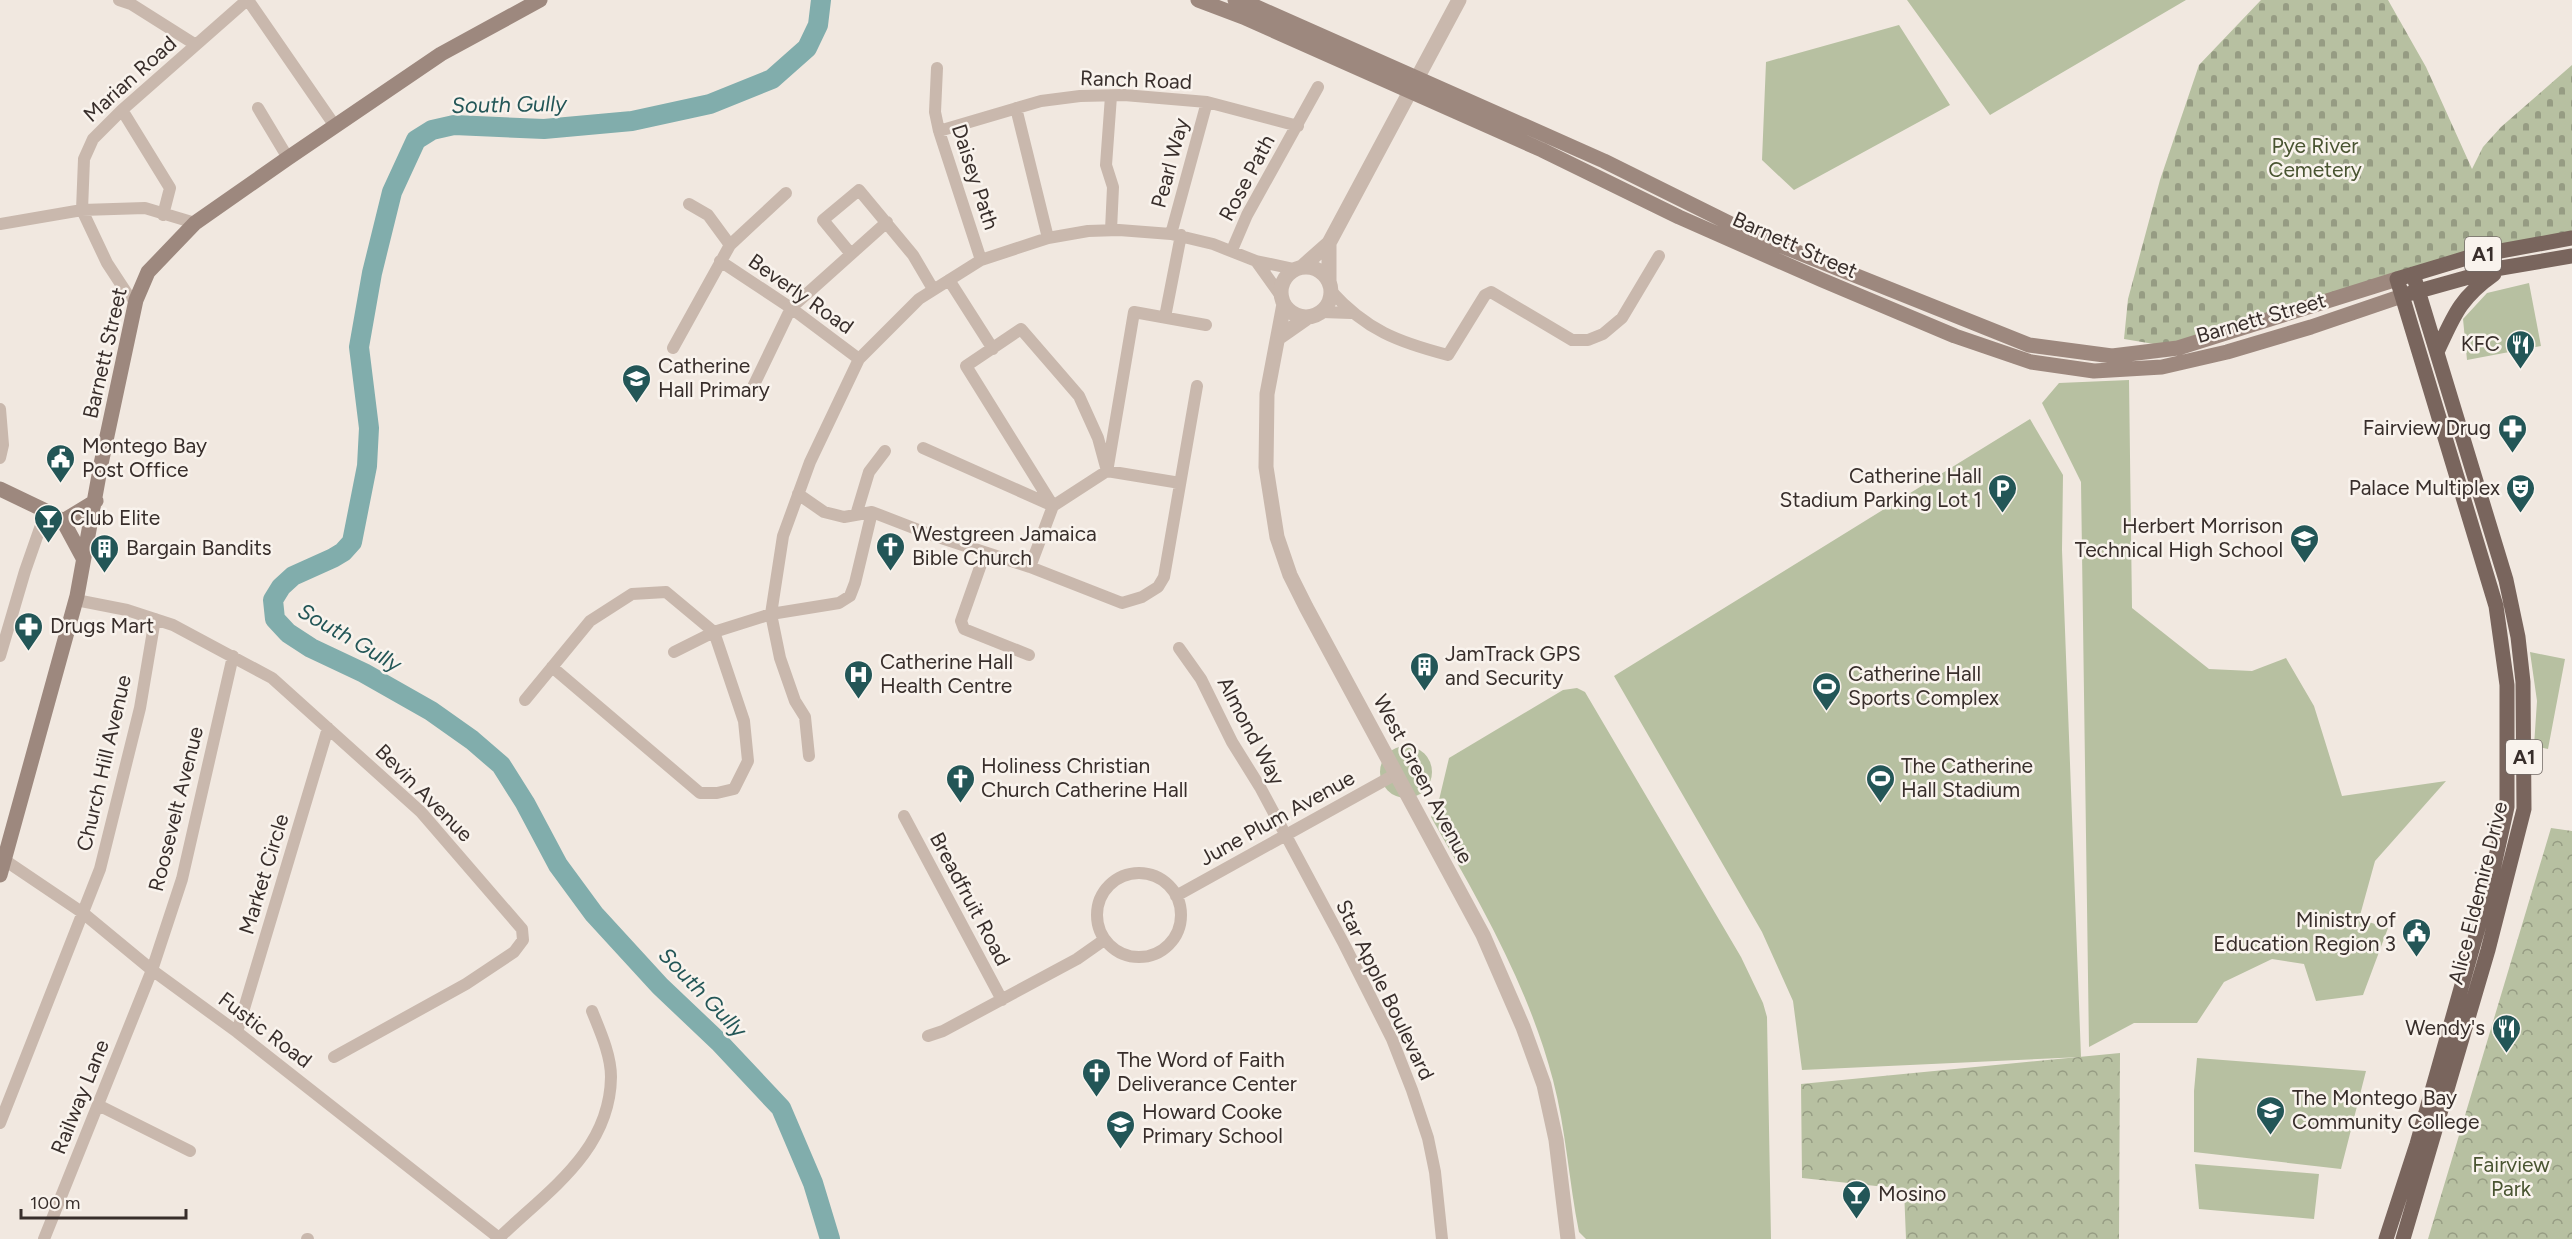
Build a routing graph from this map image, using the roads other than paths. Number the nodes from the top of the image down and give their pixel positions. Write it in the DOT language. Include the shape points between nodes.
graph roads {
  1 [pos="119,0"];
  2 [pos="247,0"];
  3 [pos="1198,0"];
  4 [pos="1234,0"];
  5 [pos="1459,0"];
  6 [pos="532,2"];
  7 [pos="196,45"];
  8 [pos="937,69"];
  9 [pos="1413,86"];
  10 [pos="1318,87"];
  11 [pos="1111,96"];
  12 [pos="1207,102"];
  13 [pos="258,108"];
  14 [pos="1016,108"];
  15 [pos="122,110"];
  16 [pos="335,126"];
  17 [pos="1298,126"];
  18 [pos="939,131"];
  19 [pos="288,158"];
  20 [pos="786,193"];
  21 [pos="689,204"];
  22 [pos="82,210"];
  23 [pos="163,214"];
  24 [pos="887,222"];
  25 [pos="195,223"];
  26 [pos="0,224"];
  27 [pos="1111,230"];
  28 [pos="1176,235"];
  29 [pos="1048,238"];
  30 [pos="2572,238"];
  31 [pos="1329,243"];
  32 [pos="730,244"];
  33 [pos="1232,250"];
  34 [pos="851,254"];
  35 [pos="1659,256"];
  36 [pos="2572,256"];
  37 [pos="981,260"];
  38 [pos="720,261"];
  39 [pos="1256,261"];
  40 [pos="1298,268"];
  41 [pos="2501,268"];
  42 [pos="2413,274"];
  43 [pos="2397,279"];
  44 [pos="949,280"];
  45 [pos="1330,286"];
  46 [pos="933,290"];
  47 [pos="2418,291"];
  48 [pos="2402,296"];
  49 [pos="136,300"];
  50 [pos="1283,300"];
  51 [pos="791,308"];
  52 [pos="1351,313"];
  53 [pos="1315,314"];
  54 [pos="1165,317"];
  55 [pos="1206,325"];
  56 [pos="1278,338"];
  57 [pos="674,348"];
  58 [pos="993,349"];
  59 [pos="2437,352"];
  60 [pos="860,359"];
  61 [pos="1197,386"];
  62 [pos="750,393"];
  63 [pos="0,409"];
  64 [pos="923,448"];
  65 [pos="885,451"];
  66 [pos="0,458"];
  67 [pos="1107,471"];
  68 [pos="1180,483"];
  69 [pos="0,489"];
  70 [pos="798,494"];
  71 [pos="96,501"];
  72 [pos="1053,506"];
  73 [pos="46,511"];
  74 [pos="872,512"];
  75 [pos="856,515"];
  76 [pos="63,522"];
  77 [pos="985,552"];
  78 [pos="83,558"];
  79 [pos="1030,567"];
  80 [pos="76,600"];
  81 [pos="771,615"];
  82 [pos="155,619"];
  83 [pos="714,632"];
  84 [pos="1179,648"];
  85 [pos="674,652"];
  86 [pos="1029,655"];
  87 [pos="0,656"];
  88 [pos="233,656"];
  89 [pos="552,667"];
  90 [pos="525,700"];
  91 [pos="328,728"];
  92 [pos="809,756"];
  93 [pos="1396,774"];
  94 [pos="904,816"];
  95 [pos="1285,836"];
  96 [pos="3,859"];
  97 [pos="0,875"];
  98 [pos="1176,896"];
  99 [pos="83,914"];
  100 [pos="1104,939"];
  101 [pos="152,970"];
  102 [pos="1002,1000"];
  103 [pos="591,1011"];
  104 [pos="237,1032"];
  105 [pos="928,1036"];
  106 [pos="334,1057"];
  107 [pos="98,1104"];
  108 [pos="0,1123"];
  109 [pos="189,1151"];
  110 [pos="499,1238"];
  111 [pos="44,1239"];
  112 [pos="1442,1239"];
  113 [pos="1568,1239"];
  114 [pos="2386,1239"];
  115 [pos="2403,1239"];
  1 -- 7 [label="street" via="131,3"];
  2 -- 7 [label="street, Marian Road"];
  2 -- 16 [label="street"];
  3 -- 9 [label="main road, Barnett Street"];
  4 -- 9 [label="main road, Barnett Street" via="1252,5"];
  5 -- 9 [label="street"];
  6 -- 16 [label="main road, Barnett Street" via="441,54"];
  7 -- 15 [label="street, Marian Road"];
  8 -- 18 [label="street, Daisey Path" via="935,112"];
  9 -- 31 [label="street"];
  9 -- 43 [label="main road, Barnett Street" via="1605,161 1747,232 2029,345 2112,356 2178,348"];
  9 -- 48 [label="main road, Barnett Street" via="1679,217 1955,336 2031,362 2094,370 2163,367 2227,352"];
  10 -- 17 [label="street, Rose Path"];
  11 -- 12 [label="street, Ranch Road"];
  11 -- 14 [label="street, Ranch Road" via="1080,96"];
  11 -- 27 [label="street" via="1106,165 1113,187"];
  12 -- 17 [label="street, Ranch Road"];
  12 -- 28 [label="street, Pearl Way"];
  13 -- 19 [label="street"];
  14 -- 18 [label="street, Ranch Road"];
  14 -- 29 [label="street"];
  15 -- 22 [label="street, Marian Road" via="93,139 84,159"];
  15 -- 23 [label="street" via="170,188"];
  16 -- 19 [label="main road, Barnett Street"];
  17 -- 33 [label="street, Rose Path" via="1247,214"];
  18 -- 37 [label="street, Daisey Path"];
  19 -- 25 [label="main road, Barnett Street"];
  20 -- 32 [label="street"];
  21 -- 32 [label="street" via="708,215"];
  22 -- 23 [label="street" via="145,208"];
  22 -- 26 [label="street"];
  22 -- 49 [label="street, Marian Road" via="107,262 128,295"];
  23 -- 25 [label="street"];
  24 -- 34 [label="street"];
  24 -- 34 [label="street" via="859,190 824,219"];
  24 -- 46 [label="street" via="913,255"];
  25 -- 49 [label="main road, Barnett Street" via="148,272"];
  27 -- 28 [label="street"];
  27 -- 29 [label="street"];
  28 -- 33 [label="street"];
  28 -- 54 [label="street, Pearl Way"];
  29 -- 37 [label="street"];
  30 -- 42 [label="main road, A1" via="2473,256"];
  31 -- 40 [label="street"];
  31 -- 45 [label="street"];
  32 -- 38 [label="street"];
  33 -- 39 [label="street"];
  34 -- 51 [label="street"];
  35 -- 52 [label="street" via="1622,318 1588,340 1572,340 1491,292 1485,295 1448,355 1378,331"];
  36 -- 41 [label="main road, A1"];
  37 -- 44 [label="street"];
  38 -- 51 [label="street, Beverly Road"];
  38 -- 57 [label="street"];
  39 -- 40 [label="street"];
  39 -- 50 [label="street"];
  40 -- 45 [label="street" via="1317,269"];
  40 -- 50 [label="street" via="1283,281"];
  41 -- 47 [label="main road, A1"];
  41 -- 59 [label="main road" via="2457,308"];
  42 -- 43 [label="main road, A1"];
  42 -- 47 [label="main road, Alice Eldemire Drive / A1"];
  43 -- 48 [label="main road, Alice Eldemire Drive / A1"];
  44 -- 46 [label="street"];
  44 -- 58 [label="street"];
  45 -- 52 [label="street"];
  45 -- 53 [label="street" via="1329,303"];
  46 -- 60 [label="street" via="919,299"];
  47 -- 48 [label="main road, A1"];
  47 -- 59 [label="main road, Alice Eldemire Drive / A1"];
  48 -- 114 [label="main road, Alice Eldemire Drive / A1" via="2496,606 2507,685 2507,807 2488,893"];
  49 -- 71 [label="main road, Barnett Street"];
  50 -- 53 [label="street" via="1295,315"];
  50 -- 56 [label="street, West Green Avenue"];
  51 -- 60 [label="street, Beverly Road"];
  51 -- 62 [label="street"];
  52 -- 53 [label="street"];
  53 -- 56 [label="street"];
  54 -- 55 [label="street"];
  54 -- 67 [label="street" via="1134,312"];
  56 -- 93 [label="street, West Green Avenue" via="1267,394 1266,467 1277,537 1306,607"];
  58 -- 67 [label="street" via="1021,329 1078,396 1098,438"];
  58 -- 72 [label="street" via="966,366"];
  59 -- 115 [label="main road, Alice Eldemire Drive / A1" via="2506,580 2518,637 2523,682 2524,809 2488,950"];
  60 -- 70 [label="street"];
  61 -- 68 [label="street"];
  63 -- 66 [label="street"];
  64 -- 72 [label="street"];
  65 -- 75 [label="street" via="869,472"];
  67 -- 68 [label="street"];
  67 -- 72 [label="street"];
  68 -- 79 [label="street" via="1164,577 1158,587 1142,597 1122,603"];
  69 -- 73 [label="main road"];
  70 -- 75 [label="street" via="824,512 844,517"];
  70 -- 81 [label="street" via="783,536"];
  71 -- 76 [label="main road"];
  71 -- 78 [label="main road, Barnett Street"];
  72 -- 79 [label="street"];
  73 -- 76 [label="main road"];
  73 -- 87 [label="street"];
  74 -- 75 [label="street"];
  74 -- 77 [label="street"];
  74 -- 81 [label="street" via="850,596 839,603"];
  76 -- 78 [label="main road"];
  77 -- 79 [label="street"];
  77 -- 86 [label="street" via="962,625"];
  78 -- 80 [label="main road, Barnett Street"];
  80 -- 82 [label="street, Bevin Avenue"];
  80 -- 96 [label="main road, Barnett Street"];
  81 -- 83 [label="street"];
  81 -- 92 [label="street" via="780,658 805,717"];
  82 -- 88 [label="street, Bevin Avenue"];
  82 -- 99 [label="street, Church Hill Avenue" via="140,708 100,869"];
  83 -- 85 [label="street"];
  83 -- 89 [label="street" via="666,592 632,594 590,621"];
  83 -- 89 [label="street" via="744,721 748,761 734,789 717,793 700,793"];
  84 -- 95 [label="street, Almond Way" via="1201,679"];
  88 -- 91 [label="street, Bevin Avenue" via="272,678"];
  88 -- 101 [label="street, Roosevelt Avenue" via="182,879"];
  89 -- 90 [label="street"];
  91 -- 104 [label="street, Market Circle"];
  91 -- 106 [label="street, Bevin Avenue" via="421,812 524,933 514,952 466,984"];
  93 -- 95 [label="street, June Plum Avenue"];
  93 -- 113 [label="street, West Green Avenue" via="1483,935 1523,1027 1544,1085 1556,1140"];
  94 -- 102 [label="street, Breadfruit Road"];
  95 -- 98 [label="street, June Plum Avenue"];
  95 -- 112 [label="street, Star Apple Boulevard" via="1344,944 1405,1071 1435,1172"];
  96 -- 97 [label="main road, Barnett Street"];
  96 -- 99 [label="street, Fustic Road"];
  98 -- 100 [label="street" via="1180,909 1178,929 1167,946 1156,953 1128,956"];
  98 -- 100 [label="street" via="1164,881 1146,873 1117,878 1104,890 1097,906 1097,923"];
  99 -- 101 [label="street, Fustic Road"];
  99 -- 108 [label="street, Church Hill Avenue"];
  100 -- 102 [label="street"];
  101 -- 104 [label="street, Fustic Road"];
  101 -- 107 [label="street, Railway Lane"];
  102 -- 105 [label="street"];
  103 -- 110 [label="street" via="602,1036 611,1076 606,1109 595,1139 567,1176"];
  104 -- 110 [label="street, Fustic Road"];
  107 -- 109 [label="street"];
  107 -- 111 [label="street, Railway Lane"];
}
